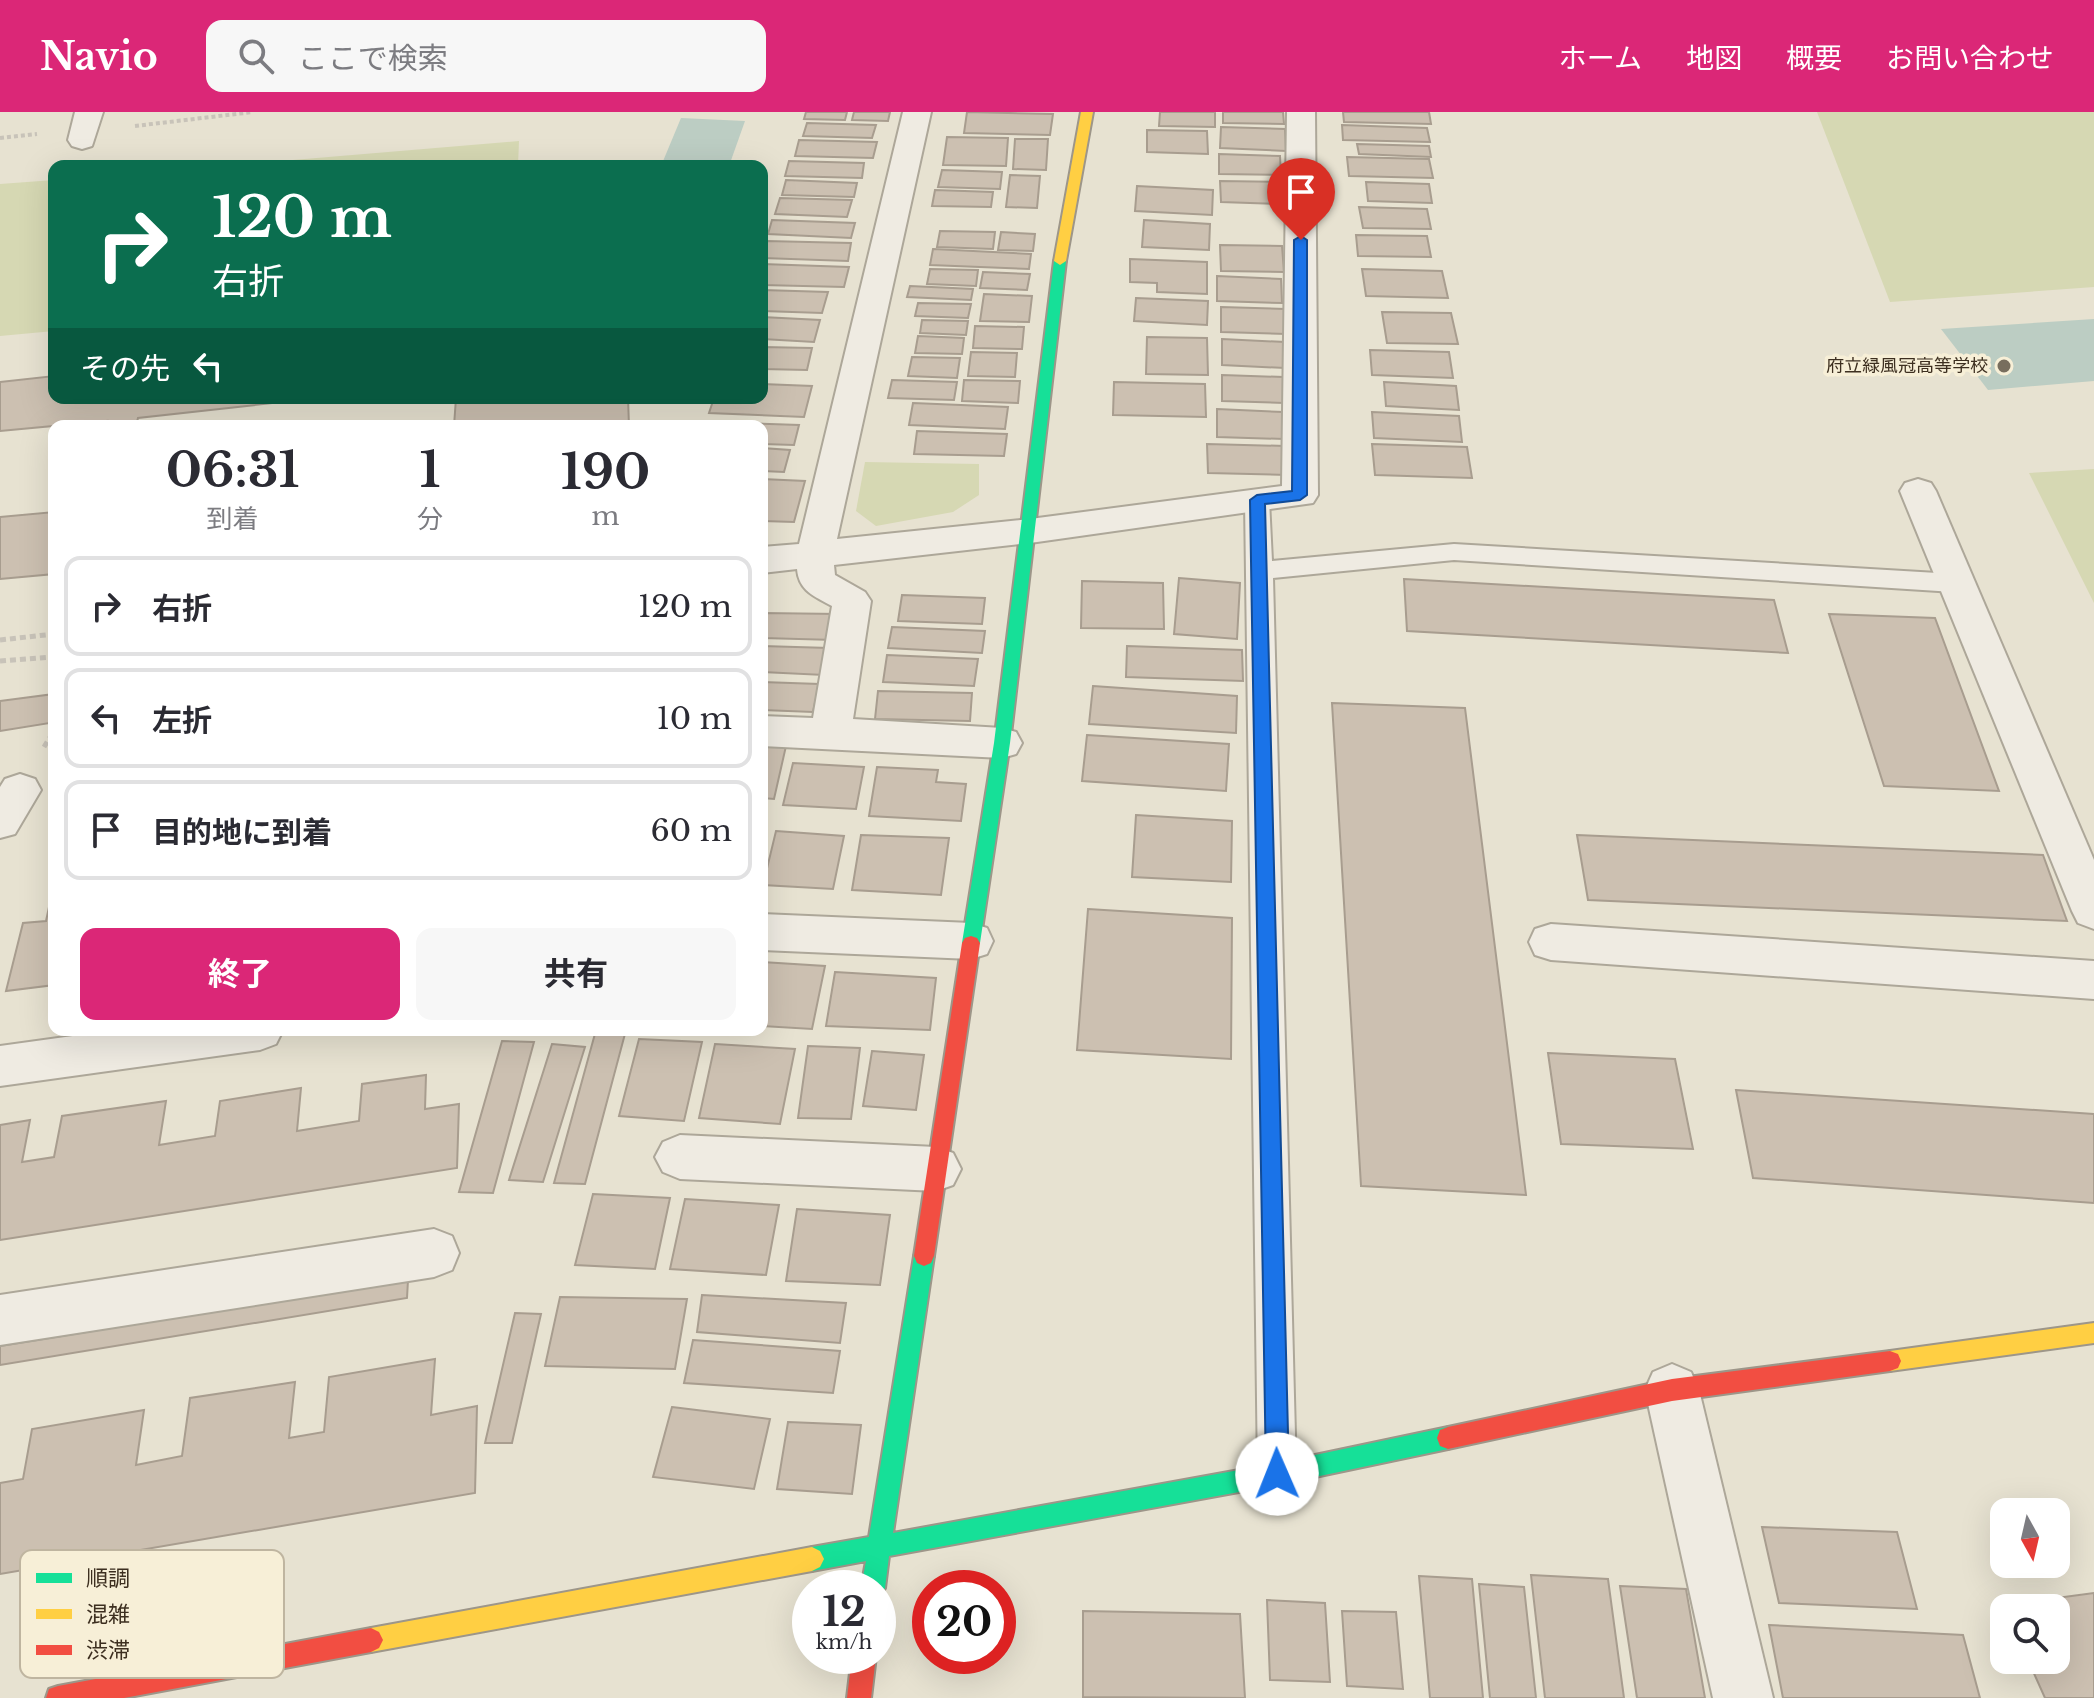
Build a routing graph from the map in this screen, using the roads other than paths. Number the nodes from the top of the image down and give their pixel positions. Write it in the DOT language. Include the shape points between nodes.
graph roads {
  1 [pos="917,112"];
  2 [pos="1087,112"];
  3 [pos="1301,112"];
  4 [pos="1918,491"];
  5 [pos="1257,500"];
  6 [pos="1030,531"];
  7 [pos="815,555"];
  8 [pos="768,559"];
  9 [pos="1260,571"];
  10 [pos="1954,583"];
  11 [pos="768,731"];
  12 [pos="831,733"];
  13 [pos="1002,743"];
  14 [pos="2094,911"];
  15 [pos="768,932"];
  16 [pos="971,941"];
  17 [pos="1551,942"];
  18 [pos="2094,980"];
  19 [pos="217,1036"];
  20 [pos="0,1066"];
  21 [pos="680,1157"];
  22 [pos="936,1169"];
  23 [pos="434,1253"];
  24 [pos="0,1320"];
  25 [pos="2094,1333"];
  26 [pos="1672,1390"];
  27 [pos="1277,1474"];
  28 [pos="878,1549"];
  29 [pos="875,1570"];
  30 [pos="284,1657"];
  31 [pos="862,1674"];
  32 [pos="168,1678"];
  33 [pos="58,1698"];
  34 [pos="859,1698"];
  35 [pos="1743,1698"];
  1 -- 7 [label="street"];
  2 -- 6 [label="street" via="1061,255"];
  3 -- 5 [label="street" via="1300,495"];
  4 -- 10 [label="street"];
  5 -- 6 [label="street"];
  5 -- 9 [label="lane"];
  6 -- 7 [label="street"];
  6 -- 13 [label="street"];
  7 -- 8 [label="street"];
  7 -- 12 [label="street" via="817,581 852,601"];
  9 -- 10 [label="lane" via="1454,552"];
  9 -- 27 [label="lane"];
  10 -- 14 [label="street"];
  11 -- 12 [label="street"];
  12 -- 13 [label="street"];
  13 -- 16 [label="street"];
  15 -- 16 [label="street"];
  16 -- 22 [label="street"];
  17 -- 18 [label="street"];
  19 -- 20 [label="street"];
  21 -- 22 [label="street"];
  22 -- 28 [label="street"];
  23 -- 24 [label="street"];
  25 -- 26 [label="street"];
  26 -- 27 [label="street"];
  26 -- 35 [label="street"];
  27 -- 28 [label="street"];
  28 -- 29 [label="street"];
  28 -- 30 [label="street"];
  31 -- 34 [label="street"];
  32 -- 33 [label="street"];
}
